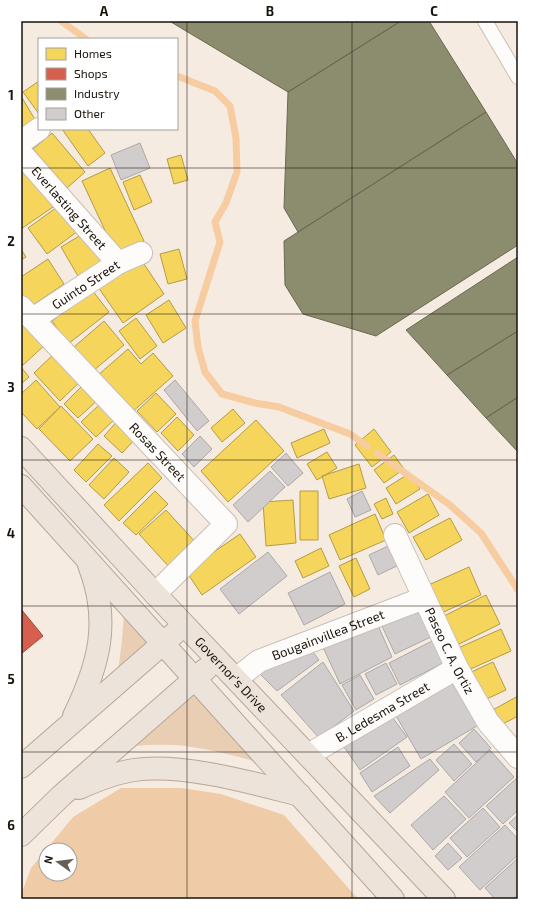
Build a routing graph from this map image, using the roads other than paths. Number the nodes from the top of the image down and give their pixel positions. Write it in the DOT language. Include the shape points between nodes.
graph roads {
  1 [pos="485,21"];
  2 [pos="518,77"];
  3 [pos="38,130"];
  4 [pos="21,142"];
  5 [pos="21,153"];
  6 [pos="141,253"];
  7 [pos="118,263"];
  8 [pos="27,313"];
  9 [pos="21,448"];
  10 [pos="21,486"];
  11 [pos="395,535"];
  12 [pos="87,558"];
  13 [pos="155,594"];
  14 [pos="424,598"];
  15 [pos="185,625"];
  16 [pos="163,643"];
  17 [pos="217,659"];
  18 [pos="457,668"];
  19 [pos="195,678"];
  20 [pos="236,679"];
  21 [pos="70,725"];
  22 [pos="308,755"];
  23 [pos="518,757"];
  24 [pos="21,767"];
  25 [pos="61,796"];
  26 [pos="300,796"];
  27 [pos="21,835"];
  28 [pos="393,899"];
  29 [pos="444,899"];
  1 -- 2 [label="lane"];
  3 -- 4 [label="street"];
  5 -- 7 [label="street, Everlasting Street"];
  6 -- 7 [label="street, Guinto Street"];
  7 -- 8 [label="street, Guinto Street"];
  8 -- 13 [label="street, Rosas Street" via="226,524"];
  9 -- 13 [label="highway, Governor's Drive"];
  10 -- 12 [label="highway"];
  11 -- 14 [label="street, Paseo C. A. Ortiz"];
  12 -- 16 [label="highway"];
  12 -- 21 [label="highway" via="99,595 101,630 94,670"];
  13 -- 15 [label="highway, Governor's Drive"];
  14 -- 18 [label="street, Paseo C. A. Ortiz"];
  14 -- 20 [label="street, Bougainvillea Street" via="259,661"];
  15 -- 16 [label="highway"];
  15 -- 17 [label="highway, Governor's Drive"];
  16 -- 19 [label="highway"];
  16 -- 21 [label="highway"];
  17 -- 19 [label="highway"];
  17 -- 20 [label="highway, Governor's Drive"];
  18 -- 22 [label="street, B. Ledesma Street"];
  18 -- 23 [label="street, Paseo C. A. Ortiz" via="488,722"];
  19 -- 25 [label="highway"];
  19 -- 26 [label="highway"];
  20 -- 22 [label="highway, Governor's Drive"];
  21 -- 24 [label="highway"];
  22 -- 29 [label="highway, Governor's Drive"];
  25 -- 26 [label="highway" via="112,775 151,769 220,776"];
  25 -- 27 [label="highway"];
  26 -- 28 [label="highway"];
}
